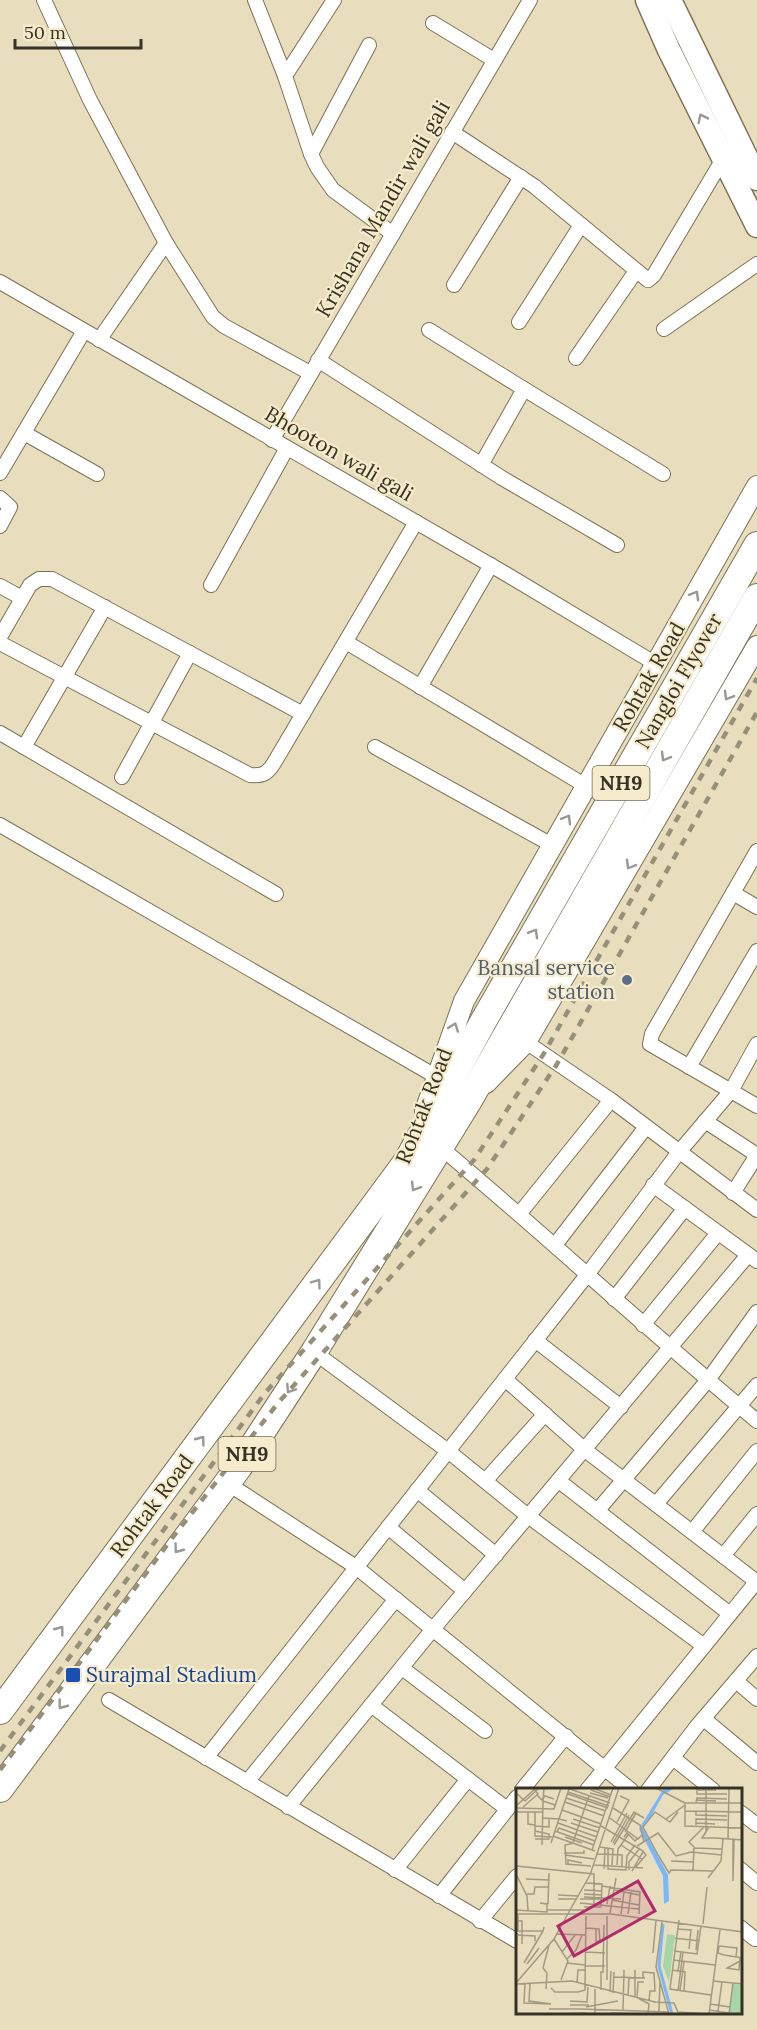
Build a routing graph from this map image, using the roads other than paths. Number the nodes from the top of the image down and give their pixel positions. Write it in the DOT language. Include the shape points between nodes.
graph roads {
  1 [pos="44,0"];
  2 [pos="255,0"];
  3 [pos="334,0"];
  4 [pos="530,0"];
  5 [pos="647,0"];
  6 [pos="670,0"];
  7 [pos="433,23"];
  8 [pos="369,45"];
  9 [pos="494,60"];
  10 [pos="285,76"];
  11 [pos="452,132"];
  12 [pos="311,154"];
  13 [pos="723,159"];
  14 [pos="521,177"];
  15 [pos="757,179"];
  16 [pos="581,225"];
  17 [pos="757,226"];
  18 [pos="393,234"];
  19 [pos="166,243"];
  20 [pos="757,264"];
  21 [pos="636,271"];
  22 [pos="0,282"];
  23 [pos="454,285"];
  24 [pos="519,322"];
  25 [pos="664,329"];
  26 [pos="429,330"];
  27 [pos="84,331"];
  28 [pos="99,340"];
  29 [pos="576,358"];
  30 [pos="318,360"];
  31 [pos="310,373"];
  32 [pos="524,389"];
  33 [pos="24,433"];
  34 [pos="272,440"];
  35 [pos="287,448"];
  36 [pos="482,465"];
  37 [pos="0,473"];
  38 [pos="97,474"];
  39 [pos="663,474"];
  40 [pos="757,486"];
  41 [pos="0,498"];
  42 [pos="416,522"];
  43 [pos="0,526"];
  44 [pos="617,545"];
  45 [pos="757,545"];
  46 [pos="491,565"];
  47 [pos="211,585"];
  48 [pos="0,586"];
  49 [pos="757,597"];
  50 [pos="22,598"];
  51 [pos="105,607"];
  52 [pos="0,637"];
  53 [pos="346,642"];
  54 [pos="0,643"];
  55 [pos="757,646"];
  56 [pos="190,653"];
  57 [pos="656,664"];
  58 [pos="752,668"];
  59 [pos="64,677"];
  60 [pos="420,687"];
  61 [pos="303,714"];
  62 [pos="152,723"];
  63 [pos="0,733"];
  64 [pos="24,747"];
  65 [pos="375,747"];
  66 [pos="122,777"];
  67 [pos="586,786"];
  68 [pos="0,825"];
  69 [pos="552,845"];
  70 [pos="757,851"];
  71 [pos="733,893"];
  72 [pos="276,894"];
  73 [pos="757,908"];
  74 [pos="757,951"];
  75 [pos="516,1038"];
  76 [pos="757,1044"];
  77 [pos="689,1067"];
  78 [pos="437,1077"];
  79 [pos="731,1091"];
  80 [pos="611,1100"];
  81 [pos="468,1102"];
  82 [pos="757,1106"];
  83 [pos="705,1121"];
  84 [pos="646,1127"];
  85 [pos="440,1147"];
  86 [pos="679,1152"];
  87 [pos="757,1155"];
  88 [pos="407,1161"];
  89 [pos="653,1185"];
  90 [pos="734,1192"];
  91 [pos="685,1208"];
  92 [pos="757,1210"];
  93 [pos="520,1213"];
  94 [pos="718,1233"];
  95 [pos="555,1245"];
  96 [pos="753,1258"];
  97 [pos="587,1275"];
  98 [pos="614,1299"];
  99 [pos="757,1312"];
  100 [pos="644,1325"];
  101 [pos="535,1340"];
  102 [pos="670,1349"];
  103 [pos="314,1352"];
  104 [pos="505,1379"];
  105 [pos="708,1380"];
  106 [pos="757,1385"];
  107 [pos="740,1406"];
  108 [pos="621,1407"];
  109 [pos="545,1414"];
  110 [pos="757,1421"];
  111 [pos="585,1450"];
  112 [pos="448,1451"];
  113 [pos="757,1451"];
  114 [pos="624,1478"];
  115 [pos="485,1481"];
  116 [pos="559,1481"];
  117 [pos="227,1483"];
  118 [pos="417,1490"];
  119 [pos="656,1504"];
  120 [pos="598,1510"];
  121 [pos="757,1514"];
  122 [pos="528,1516"];
  123 [pos="388,1527"];
  124 [pos="692,1532"];
  125 [pos="496,1555"];
  126 [pos="723,1556"];
  127 [pos="356,1567"];
  128 [pos="757,1582"];
  129 [pos="465,1591"];
  130 [pos="396,1599"];
  131 [pos="730,1614"];
  132 [pos="433,1629"];
  133 [pos="704,1646"];
  134 [pos="757,1656"];
  135 [pos="402,1668"];
  136 [pos="736,1681"];
  137 [pos="757,1699"];
  138 [pos="109,1700"];
  139 [pos="371,1705"];
  140 [pos="0,1711"];
  141 [pos="704,1719"];
  142 [pos="485,1731"];
  143 [pos="566,1736"];
  144 [pos="206,1758"];
  145 [pos="673,1758"];
  146 [pos="757,1763"];
  147 [pos="605,1767"];
  148 [pos="468,1779"];
  149 [pos="246,1782"];
  150 [pos="524,1788"];
  151 [pos="589,1788"];
  152 [pos="629,1788"];
  153 [pos="650,1788"];
  154 [pos="710,1788"];
  155 [pos="0,1789"];
  156 [pos="516,1798"];
  157 [pos="288,1807"];
  158 [pos="507,1809"];
  159 [pos="742,1813"];
  160 [pos="757,1825"];
  161 [pos="395,1870"];
  162 [pos="742,1870"];
  163 [pos="516,1876"];
  164 [pos="757,1882"];
  165 [pos="439,1896"];
  166 [pos="480,1921"];
  167 [pos="742,1928"];
  168 [pos="754,1939"];
  169 [pos="516,1940"];
  1 -- 19 [label="street" via="90,100"];
  2 -- 10 [label="street"];
  3 -- 10 [label="street"];
  4 -- 9 [label="street, Krishana Mandir wali gali"];
  13 -- 5 [label="main road, one-way"];
  6 -- 15 [label="main road"];
  7 -- 9 [label="street"];
  8 -- 12 [label="street"];
  9 -- 11 [label="street, Krishana Mandir wali gali"];
  10 -- 12 [label="street"];
  11 -- 14 [label="street"];
  11 -- 18 [label="street, Krishana Mandir wali gali"];
  12 -- 18 [label="street" via="333,190"];
  13 -- 17 [label="main road"];
  13 -- 21 [label="street" via="651,279"];
  14 -- 16 [label="street"];
  14 -- 23 [label="street"];
  16 -- 21 [label="street"];
  16 -- 24 [label="street"];
  18 -- 30 [label="street, Krishana Mandir wali gali"];
  19 -- 28 [label="street"];
  19 -- 31 [label="street" via="213,317"];
  20 -- 25 [label="street"];
  21 -- 29 [label="street"];
  22 -- 27 [label="street, Bhooton wali gali"];
  26 -- 32 [label="street"];
  27 -- 28 [label="street, Bhooton wali gali"];
  27 -- 33 [label="street"];
  28 -- 34 [label="street, Bhooton wali gali"];
  30 -- 31 [label="street, Krishana Mandir wali gali"];
  30 -- 36 [label="street"];
  31 -- 34 [label="street, Krishana Mandir wali gali"];
  32 -- 36 [label="street"];
  32 -- 39 [label="street"];
  33 -- 37 [label="street"];
  33 -- 38 [label="street"];
  34 -- 35 [label="street, Bhooton wali gali"];
  35 -- 42 [label="street, Bhooton wali gali"];
  35 -- 47 [label="street"];
  36 -- 44 [label="street"];
  57 -- 40 [label="street, Rohtak Road, one-way"];
  41 -- 43 [label="street" via="10,507"];
  42 -- 46 [label="street, Bhooton wali gali"];
  42 -- 53 [label="street"];
  88 -- 45 [label="highway, Nangloi Flyover / NH9, one-way"];
  46 -- 57 [label="street, Bhooton wali gali"];
  46 -- 60 [label="street"];
  48 -- 50 [label="street"];
  49 -- 75 [label="highway, Nangloi Flyover / NH9, one-way"];
  50 -- 51 [label="street" via="30,585 46,578"];
  50 -- 52 [label="street"];
  51 -- 56 [label="street"];
  51 -- 59 [label="street"];
  53 -- 60 [label="street"];
  53 -- 61 [label="street"];
  54 -- 59 [label="street"];
  55 -- 58 [label="street"];
  56 -- 61 [label="street"];
  56 -- 62 [label="street"];
  57 -- 67 [label="street, Rohtak Road"];
  58 -- 75 [label="street, one-way"];
  59 -- 62 [label="street"];
  59 -- 64 [label="street"];
  60 -- 67 [label="street"];
  61 -- 62 [label="street" via="268,772 261,776 250,775"];
  62 -- 66 [label="street"];
  63 -- 64 [label="street"];
  64 -- 72 [label="street"];
  65 -- 69 [label="street"];
  69 -- 67 [label="street, Rohtak Road, one-way"];
  68 -- 78 [label="street"];
  78 -- 69 [label="street, Rohtak Road, one-way" via="464,1000"];
  70 -- 71 [label="street"];
  71 -- 73 [label="street"];
  71 -- 77 [label="street" via="650,1039 655,1048"];
  74 -- 77 [label="street"];
  75 -- 80 [label="street"];
  75 -- 81 [label="highway, Nangloi Flyover / NH9"];
  76 -- 79 [label="street"];
  77 -- 79 [label="street"];
  78 -- 88 [label="street, Rohtak Road"];
  79 -- 82 [label="street"];
  79 -- 83 [label="street"];
  80 -- 84 [label="street"];
  80 -- 93 [label="street"];
  81 -- 85 [label="highway, Rohtak Road / NH9"];
  83 -- 86 [label="street"];
  83 -- 87 [label="street"];
  84 -- 86 [label="street"];
  84 -- 95 [label="street"];
  85 -- 93 [label="street"];
  85 -- 103 [label="highway, Rohtak Road / NH9, one-way"];
  86 -- 89 [label="street"];
  86 -- 90 [label="street"];
  87 -- 90 [label="street"];
  140 -- 88 [label="highway, Rohtak Road / NH9, one-way"];
  89 -- 91 [label="street"];
  89 -- 97 [label="street"];
  90 -- 92 [label="street"];
  91 -- 94 [label="street"];
  91 -- 98 [label="street"];
  93 -- 95 [label="street"];
  94 -- 96 [label="street"];
  94 -- 100 [label="street"];
  95 -- 97 [label="street"];
  96 -- 102 [label="street"];
  97 -- 98 [label="street"];
  97 -- 101 [label="street"];
  98 -- 100 [label="street"];
  99 -- 105 [label="street"];
  100 -- 102 [label="street"];
  101 -- 104 [label="street"];
  101 -- 108 [label="street"];
  102 -- 105 [label="street"];
  102 -- 108 [label="street"];
  103 -- 112 [label="street"];
  103 -- 117 [label="highway, Rohtak Road / NH9, one-way"];
  104 -- 109 [label="street"];
  104 -- 112 [label="street"];
  105 -- 107 [label="street"];
  105 -- 114 [label="street"];
  106 -- 107 [label="street"];
  107 -- 110 [label="street"];
  107 -- 119 [label="street"];
  108 -- 111 [label="street"];
  109 -- 111 [label="street"];
  109 -- 115 [label="street"];
  111 -- 114 [label="street"];
  111 -- 116 [label="street"];
  112 -- 115 [label="street"];
  112 -- 118 [label="street"];
  113 -- 124 [label="street"];
  114 -- 119 [label="street"];
  114 -- 120 [label="street"];
  115 -- 122 [label="street"];
  116 -- 120 [label="street"];
  116 -- 122 [label="street"];
  117 -- 127 [label="street"];
  117 -- 155 [label="highway, Rohtak Road / NH9, one-way"];
  118 -- 123 [label="street"];
  118 -- 125 [label="street"];
  119 -- 124 [label="street"];
  120 -- 131 [label="street"];
  121 -- 126 [label="street"];
  122 -- 125 [label="street"];
  122 -- 133 [label="street"];
  123 -- 127 [label="street"];
  123 -- 129 [label="street"];
  124 -- 126 [label="street"];
  125 -- 129 [label="street"];
  126 -- 128 [label="street"];
  127 -- 130 [label="street"];
  127 -- 144 [label="street"];
  128 -- 131 [label="street"];
  129 -- 132 [label="street"];
  130 -- 132 [label="street"];
  130 -- 149 [label="street"];
  131 -- 133 [label="street"];
  132 -- 135 [label="street"];
  132 -- 143 [label="street"];
  133 -- 147 [label="street"];
  134 -- 136 [label="street"];
  135 -- 139 [label="street"];
  135 -- 142 [label="street"];
  136 -- 137 [label="street"];
  136 -- 141 [label="street"];
  138 -- 144 [label="street"];
  139 -- 148 [label="street"];
  139 -- 157 [label="street"];
  141 -- 145 [label="street"];
  141 -- 146 [label="street"];
  143 -- 147 [label="street"];
  143 -- 150 [label="street"];
  144 -- 149 [label="street"];
  145 -- 153 [label="street"];
  145 -- 154 [label="street"];
  147 -- 151 [label="street"];
  147 -- 152 [label="street"];
  148 -- 158 [label="street"];
  148 -- 161 [label="street"];
  149 -- 157 [label="street"];
  156 -- 158 [label="street"];
  157 -- 161 [label="street"];
  158 -- 165 [label="street"];
  159 -- 160 [label="street"];
  161 -- 165 [label="street"];
  162 -- 164 [label="street"];
  163 -- 166 [label="street"];
  165 -- 166 [label="street"];
  166 -- 169 [label="street"];
  167 -- 168 [label="street"];
}
